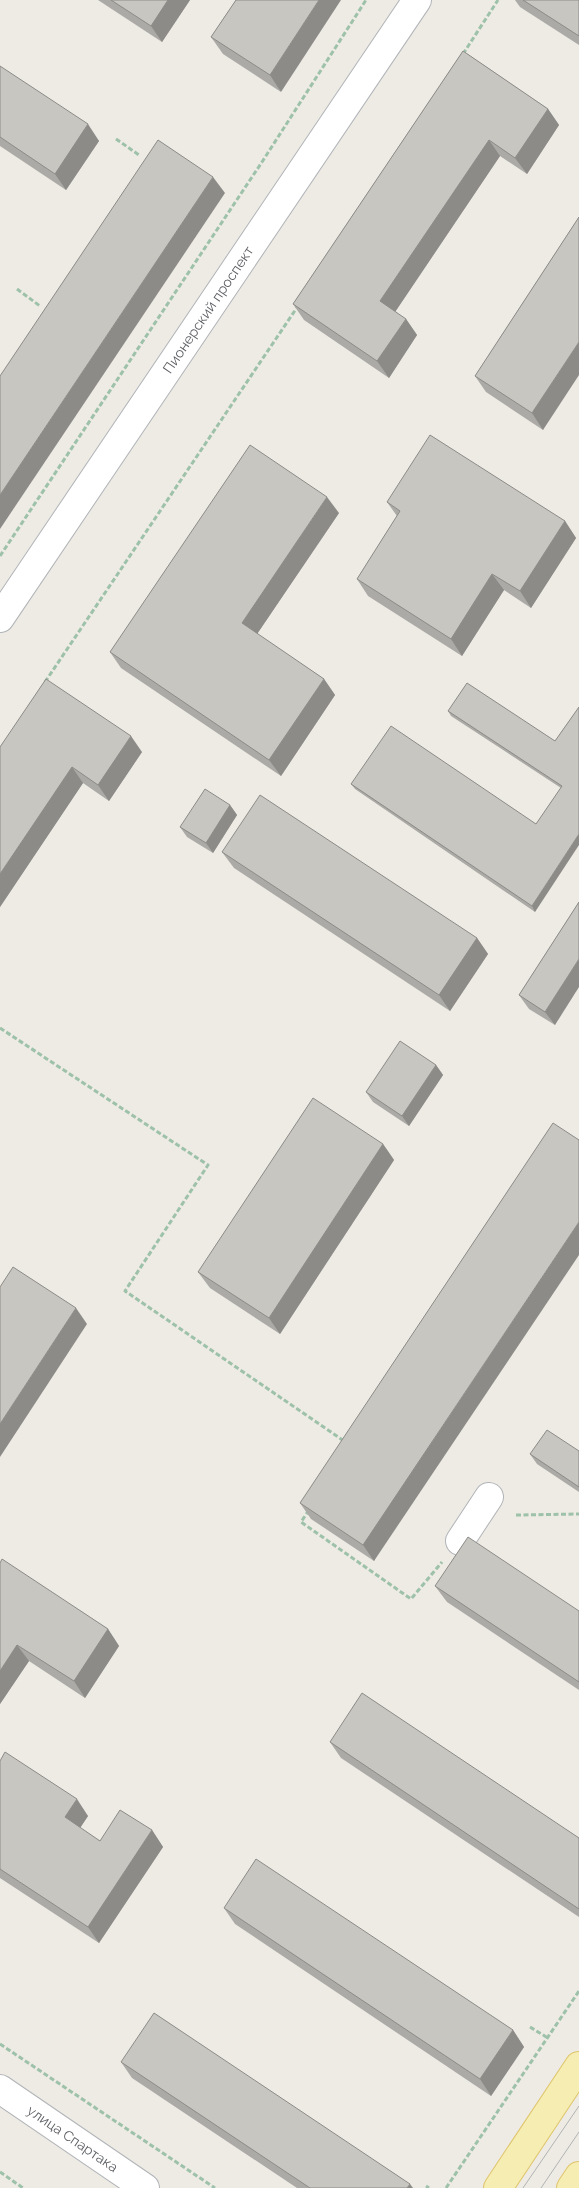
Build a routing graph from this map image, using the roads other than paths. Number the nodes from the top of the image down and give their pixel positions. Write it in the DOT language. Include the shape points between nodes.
graph roads {
  1 [pos="417,0"];
  2 [pos="0,618"];
  3 [pos="489,1497"];
  4 [pos="460,1541"];
  5 [pos="579,2066"];
  6 [pos="0,2089"];
  7 [pos="579,2176"];
  8 [pos="145,2188"];
  9 [pos="498,2188"];
  10 [pos="571,2188"];
  1 -- 2 [label="street, Пионерский проспект"];
  3 -- 4 [label="street"];
  5 -- 9 [label="main road"];
  6 -- 8 [label="street, улица Спартака"];
  7 -- 10 [label="main road"];
}
